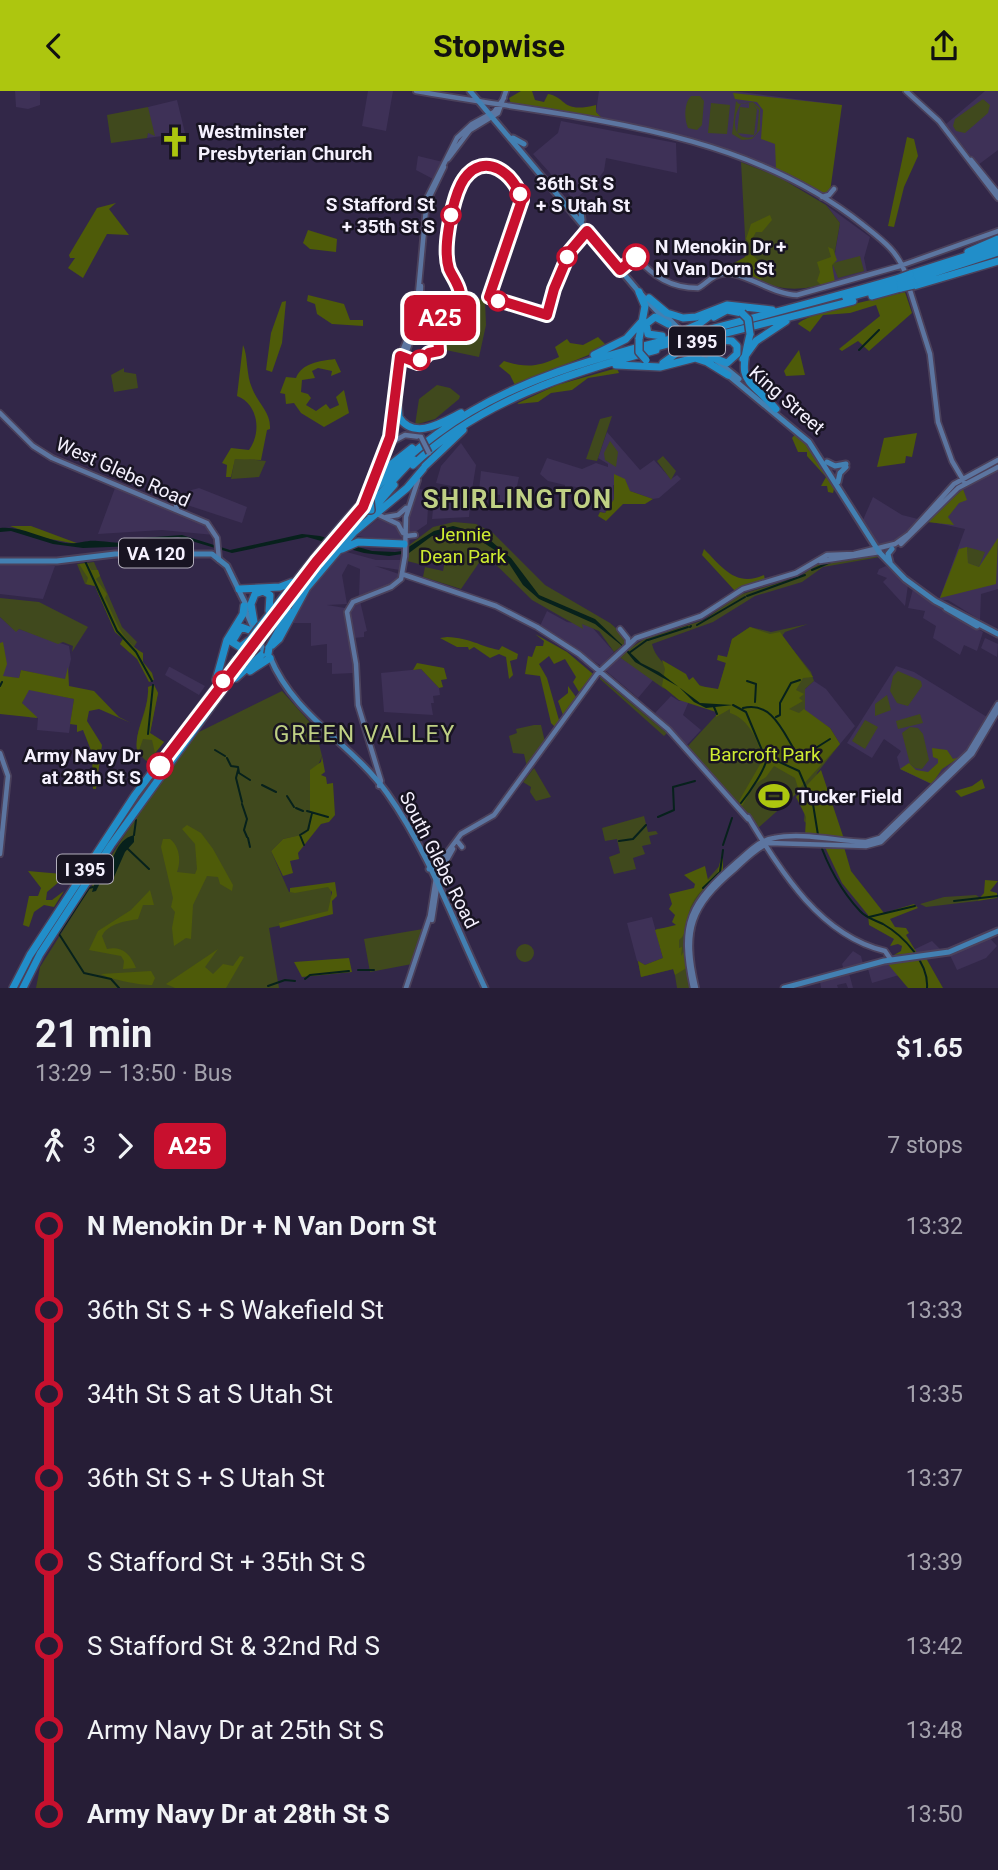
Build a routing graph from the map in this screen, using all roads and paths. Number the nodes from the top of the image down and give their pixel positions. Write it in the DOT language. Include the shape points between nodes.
graph roads {
  1 [pos="416,91"];
  2 [pos="470,91"];
  3 [pos="906,91"];
  4 [pos="505,95"];
  5 [pos="480,103"];
  6 [pos="500,107"];
  7 [pos="515,108"];
  8 [pos="492,115"];
  9 [pos="513,138"];
  10 [pos="524,144"];
  11 [pos="991,188"];
  12 [pos="998,196"];
  13 [pos="822,197"];
  14 [pos="834,204"];
  15 [pos="581,212"];
  16 [pos="582,220"];
  17 [pos="998,230"];
  18 [pos="998,238"];
  19 [pos="997,257"];
  20 [pos="901,264"];
  21 [pos="622,269"];
  22 [pos="929,269"];
  23 [pos="912,281"];
  24 [pos="900,285"];
  25 [pos="639,292"];
  26 [pos="649,298"];
  27 [pos="817,301"];
  28 [pos="735,305"];
  29 [pos="837,305"];
  30 [pos="745,316"];
  31 [pos="643,320"];
  32 [pos="673,327"];
  33 [pos="727,333"];
  34 [pos="667,339"];
  35 [pos="699,349"];
  36 [pos="711,357"];
  37 [pos="743,359"];
  38 [pos="653,366"];
  39 [pos="728,375"];
  40 [pos="556,376"];
  41 [pos="397,393"];
  42 [pos="502,397"];
  43 [pos="518,398"];
  44 [pos="471,408"];
  45 [pos="776,409"];
  46 [pos="0,412"];
  47 [pos="15,426"];
  48 [pos="24,426"];
  49 [pos="421,437"];
  50 [pos="384,454"];
  51 [pos="998,460"];
  52 [pos="827,462"];
  53 [pos="424,467"];
  54 [pos="998,467"];
  55 [pos="956,470"];
  56 [pos="971,473"];
  57 [pos="372,480"];
  58 [pos="963,481"];
  59 [pos="395,483"];
  60 [pos="839,485"];
  61 [pos="954,485"];
  62 [pos="367,495"];
  63 [pos="175,499"];
  64 [pos="410,502"];
  65 [pos="361,510"];
  66 [pos="374,512"];
  67 [pos="180,513"];
  68 [pos="354,532"];
  69 [pos="405,535"];
  70 [pos="415,535"];
  71 [pos="336,544"];
  72 [pos="403,549"];
  73 [pos="892,549"];
  74 [pos="878,550"];
  75 [pos="220,557"];
  76 [pos="0,562"];
  77 [pos="891,565"];
  78 [pos="402,574"];
  79 [pos="302,584"];
  80 [pos="239,589"];
  81 [pos="947,599"];
  82 [pos="937,601"];
  83 [pos="244,606"];
  84 [pos="620,629"];
  85 [pos="231,634"];
  86 [pos="257,634"];
  87 [pos="998,635"];
  88 [pos="628,644"];
  89 [pos="267,656"];
  90 [pos="239,661"];
  91 [pos="601,671"];
  92 [pos="206,698"];
  93 [pos="998,704"];
  94 [pos="998,710"];
  95 [pos="992,717"];
  96 [pos="0,753"];
  97 [pos="378,781"];
  98 [pos="152,785"];
  99 [pos="878,832"];
  100 [pos="884,836"];
  101 [pos="457,842"];
  102 [pos="765,842"];
  103 [pos="830,842"];
  104 [pos="462,847"];
  105 [pos="0,853"];
  106 [pos="438,865"];
  107 [pos="428,868"];
  108 [pos="437,887"];
  109 [pos="439,901"];
  110 [pos="998,929"];
  111 [pos="892,960"];
  112 [pos="26,971"];
  113 [pos="16,988"];
  114 [pos="29,988"];
  115 [pos="407,988"];
  116 [pos="484,988"];
  117 [pos="694,988"];
  118 [pos="784,988"];
  1 -- 5 [label="main road"];
  2 -- 5 [label="main road, King Street"];
  3 -- 11 [label="main road" via="936,117"];
  4 -- 6 [label="main road"];
  4 -- 7 [label="main road" via="507,104"];
  5 -- 6 [label="main road"];
  5 -- 8 [label="main road, King Street"];
  6 -- 7 [label="main road"];
  6 -- 8 [label="main road"];
  6 -- 20 [label="main road" via="658,136 759,165 844,214"];
  7 -- 13 [label="main road" via="653,132 744,157"];
  8 -- 9 [label="main road, King Street"];
  8 -- 21 [label="main road, King Street"];
  8 -- 41 [label="main road" via="458,142 429,198 420,311"];
  8 -- 50 [label="main road" via="469,126 455,141 426,198 416,316 399,359"];
  9 -- 10 [label="main road"];
  9 -- 16 [label="main road, King Street"];
  11 -- 12 [label="main road"];
  11 -- 12 [label="main road"];
  13 -- 14 [label="main road"];
  13 -- 14 [label="main road" via="834,190"];
  14 -- 20 [label="main road" via="890,247"];
  15 -- 16 [label="main road"];
  16 -- 21 [label="main road, King Street"];
  17 -- 20 [label="main road"];
  18 -- 22 [label="highway"];
  19 -- 22 [label="highway"];
  19 -- 23 [label="highway"];
  19 -- 23 [label="highway"];
  20 -- 21 [label="main road" via="792,295 728,274 716,275 696,289 678,286 659,279 636,257"];
  20 -- 55 [label="main road" via="930,354 938,422"];
  21 -- 25 [label="main road, King Street"];
  21 -- 26 [label="main road, King Street"];
  22 -- 23 [label="highway"];
  23 -- 24 [label="highway, bridge"];
  24 -- 27 [label="highway, I 395"];
  24 -- 29 [label="highway, I 395"];
  24 -- 71 [label="highway" via="624,355 530,387 430,444"];
  25 -- 31 [label="highway" via="645,306"];
  25 -- 32 [label="main road, King Street"];
  26 -- 28 [label="highway" via="669,314 683,318"];
  26 -- 32 [label="main road, King Street"];
  27 -- 28 [label="highway" via="775,310"];
  27 -- 30 [label="highway, I 395"];
  28 -- 32 [label="highway" via="720,309 688,330 655,337 645,329 655,317"];
  29 -- 33 [label="highway, I 395"];
  29 -- 37 [label="highway" via="775,326"];
  30 -- 34 [label="highway, I 395"];
  30 -- 34 [label="highway" via="727,310 694,330"];
  30 -- 37 [label="highway, bridge" via="750,334"];
  31 -- 33 [label="highway, bridge" via="639,352 646,360 658,362 685,346"];
  31 -- 40 [label="highway" via="619,343"];
  32 -- 35 [label="main road, King Street, bridge"];
  33 -- 40 [label="highway, I 395"];
  34 -- 40 [label="highway, I 395"];
  35 -- 36 [label="main road, King Street"];
  35 -- 39 [label="main road, King Street"];
  36 -- 38 [label="highway" via="731,362 737,346 722,339 685,349"];
  36 -- 45 [label="main road, King Street"];
  37 -- 45 [label="highway" via="746,379"];
  38 -- 39 [label="highway" via="693,358"];
  38 -- 40 [label="highway" via="613,365"];
  39 -- 60 [label="main road, King Street" via="809,442"];
  40 -- 42 [label="highway, I 395"];
  40 -- 43 [label="highway, I 395"];
  41 -- 44 [label="highway" via="399,417 411,427 433,427"];
  41 -- 49 [label="main road" via="398,419"];
  42 -- 44 [label="highway"];
  42 -- 71 [label="highway, I 395" via="456,421 421,447 381,484"];
  43 -- 53 [label="highway" via="465,429"];
  43 -- 59 [label="highway, I 395" via="455,431"];
  44 -- 62 [label="highway" via="389,466"];
  45 -- 52 [label="main road, King Street" via="805,433"];
  46 -- 47 [label="main road, West Glebe Road"];
  47 -- 48 [label="main road"];
  47 -- 67 [label="main road, West Glebe Road" via="47,455"];
  49 -- 50 [label="main road" via="402,436"];
  49 -- 53 [label="main road, bridge" via="429,453"];
  50 -- 57 [label="main road"];
  51 -- 56 [label="main road"];
  52 -- 60 [label="main road, King Street"];
  52 -- 60 [label="main road" via="846,465 839,473"];
  53 -- 64 [label="main road"];
  53 -- 68 [label="highway" via="407,488"];
  54 -- 58 [label="main road"];
  55 -- 56 [label="main road"];
  55 -- 58 [label="main road"];
  55 -- 61 [label="main road"];
  56 -- 58 [label="main road"];
  57 -- 62 [label="main road"];
  57 -- 71 [label="highway"];
  58 -- 61 [label="main road"];
  58 -- 73 [label="main road" via="908,539"];
  59 -- 68 [label="highway"];
  59 -- 71 [label="highway, I 395"];
  60 -- 74 [label="main road, King Street"];
  61 -- 74 [label="main road" via="907,536"];
  62 -- 65 [label="highway, bridge"];
  62 -- 66 [label="highway, bridge"];
  63 -- 67 [label="main road"];
  64 -- 66 [label="main road" via="398,515"];
  64 -- 69 [label="main road"];
  65 -- 66 [label="highway, bridge" via="365,507"];
  65 -- 71 [label="highway"];
  66 -- 72 [label="main road" via="402,527"];
  67 -- 75 [label="main road, West Glebe Road" via="207,523 218,541"];
  68 -- 71 [label="highway"];
  69 -- 70 [label="main road"];
  69 -- 72 [label="main road"];
  71 -- 72 [label="highway"];
  71 -- 79 [label="highway"];
  71 -- 79 [label="highway, I 395" via="314,558"];
  71 -- 86 [label="highway, I 395"];
  72 -- 78 [label="main road"];
  73 -- 74 [label="main road"];
  73 -- 77 [label="main road" via="888,554"];
  74 -- 77 [label="main road, King Street"];
  74 -- 88 [label="main road" via="821,560 797,576 740,593 701,618"];
  75 -- 76 [label="main road, VA 120"];
  75 -- 80 [label="main road, South Glebe Road / VA 120"];
  75 -- 83 [label="main road, South Glebe Road / VA 120"];
  77 -- 82 [label="main road, King Street"];
  78 -- 91 [label="main road" via="513,614"];
  78 -- 97 [label="main road" via="396,584 356,600 347,611 358,705"];
  79 -- 80 [label="highway"];
  79 -- 86 [label="highway, I 395"];
  79 -- 89 [label="highway"];
  79 -- 89 [label="highway"];
  80 -- 86 [label="main road, South Glebe Road / VA 120"];
  81 -- 82 [label="main road"];
  82 -- 87 [label="main road, King Street"];
  83 -- 85 [label="highway"];
  83 -- 86 [label="main road, South Glebe Road / VA 120"];
  84 -- 88 [label="main road"];
  85 -- 89 [label="highway" via="228,646 233,657 244,662"];
  85 -- 92 [label="highway" via="220,672"];
  86 -- 89 [label="main road, South Glebe Road / VA 120"];
  86 -- 89 [label="main road, South Glebe Road / VA 120"];
  86 -- 90 [label="highway"];
  88 -- 91 [label="main road"];
  89 -- 97 [label="main road, South Glebe Road / VA 120" via="300,709"];
  89 -- 98 [label="highway" via="241,673"];
  90 -- 92 [label="highway, I 395"];
  90 -- 98 [label="highway, I 395"];
  90 -- 112 [label="highway" via="134,803"];
  91 -- 101 [label="main road" via="495,817"];
  91 -- 102 [label="main road" via="714,776"];
  91 -- 106 [label="main road" via="494,815 461,834"];
  92 -- 112 [label="highway, I 395" via="135,795 36,946"];
  93 -- 95 [label="main road"];
  94 -- 95 [label="main road"];
  95 -- 100 [label="main road" via="969,751"];
  95 -- 103 [label="main road" via="972,754 888,837 866,846"];
  96 -- 105 [label="main road" via="8,776"];
  97 -- 107 [label="main road, South Glebe Road / VA 120"];
  98 -- 112 [label="highway, I 395"];
  99 -- 100 [label="main road"];
  100 -- 103 [label="main road" via="866,842"];
  101 -- 104 [label="main road"];
  101 -- 108 [label="main road" via="440,871"];
  102 -- 103 [label="main road" via="780,837"];
  102 -- 111 [label="main road" via="818,914 857,941 887,952"];
  102 -- 117 [label="main road" via="702,894 691,912 688,937"];
  106 -- 107 [label="main road"];
  106 -- 108 [label="main road"];
  107 -- 108 [label="main road, South Glebe Road / VA 120"];
  108 -- 109 [label="main road, South Glebe Road / VA 120"];
  108 -- 115 [label="main road"];
  108 -- 116 [label="main road, South Glebe Road / VA 120"];
  109 -- 115 [label="main road"];
  109 -- 116 [label="main road, South Glebe Road / VA 120"];
  110 -- 111 [label="main road" via="945,951"];
  111 -- 118 [label="main road"];
  112 -- 113 [label="highway"];
  112 -- 114 [label="highway"];
}
